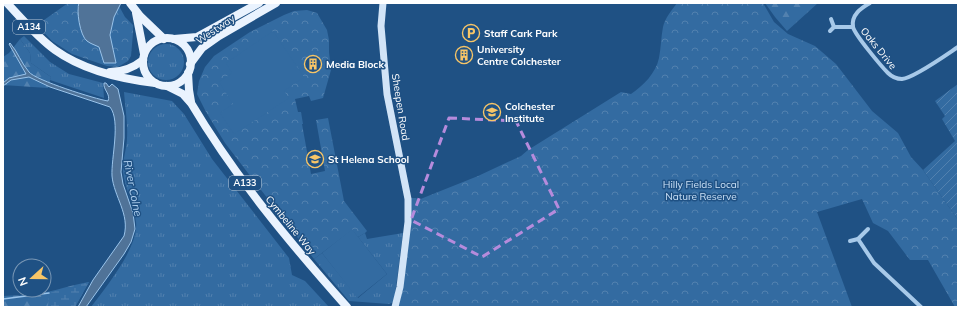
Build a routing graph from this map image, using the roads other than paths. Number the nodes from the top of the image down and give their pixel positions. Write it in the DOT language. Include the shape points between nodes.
graph roads {
  1 [pos="7,3"];
  2 [pos="130,3"];
  3 [pos="260,3"];
  4 [pos="276,3"];
  5 [pos="383,3"];
  6 [pos="870,3"];
  7 [pos="136,13"];
  8 [pos="831,19"];
  9 [pos="148,25"];
  10 [pos="834,27"];
  11 [pos="853,27"];
  12 [pos="140,31"];
  13 [pos="830,31"];
  14 [pos="185,38"];
  15 [pos="169,39"];
  16 [pos="958,48"];
  17 [pos="144,57"];
  18 [pos="190,64"];
  19 [pos="132,68"];
  20 [pos="105,72"];
  21 [pos="188,73"];
  22 [pos="155,83"];
  23 [pos="167,86"];
  24 [pos="191,103"];
  25 [pos="868,229"];
  26 [pos="858,239"];
  27 [pos="850,241"];
  28 [pos="346,307"];
  29 [pos="395,307"];
  30 [pos="921,307"];
  1 -- 20 [label="main road, A134" via="54,49 86,67"];
  2 -- 7 [label="main road"];
  3 -- 14 [label="main road, Westway / A134" via="197,37"];
  4 -- 18 [label="main road, Westway" via="202,48"];
  5 -- 29 [label="street, Sheepen Road" via="381,26 387,94 408,199 408,222"];
  6 -- 11 [label="street, Oaks Drive" via="856,14"];
  7 -- 9 [label="main road"];
  7 -- 12 [label="main road"];
  8 -- 10 [label="street"];
  9 -- 14 [label="main road"];
  9 -- 15 [label="main road"];
  10 -- 11 [label="street, Oaks Drive"];
  10 -- 13 [label="street"];
  11 -- 16 [label="street, Oaks Drive" via="874,57 895,78 913,75"];
  12 -- 17 [label="main road"];
  12 -- 19 [label="main road" via="138,57"];
  14 -- 15 [label="main road, Westway / A134"];
  15 -- 17 [label="main road, A134" via="152,44"];
  15 -- 18 [label="main road" via="177,41 185,48"];
  17 -- 19 [label="main road, A134"];
  17 -- 22 [label="main road" via="145,72"];
  18 -- 21 [label="main road"];
  19 -- 20 [label="main road, A134"];
  20 -- 22 [label="main road, A134" via="126,79"];
  21 -- 23 [label="main road" via="179,82"];
  21 -- 24 [label="main road, A133"];
  22 -- 23 [label="main road, A134"];
  23 -- 24 [label="main road, A133" via="183,94"];
  24 -- 28 [label="main road, Cymbeline Way / A133" via="238,174"];
  25 -- 26 [label="street"];
  26 -- 27 [label="street"];
  26 -- 30 [label="street" via="874,263"];
}
